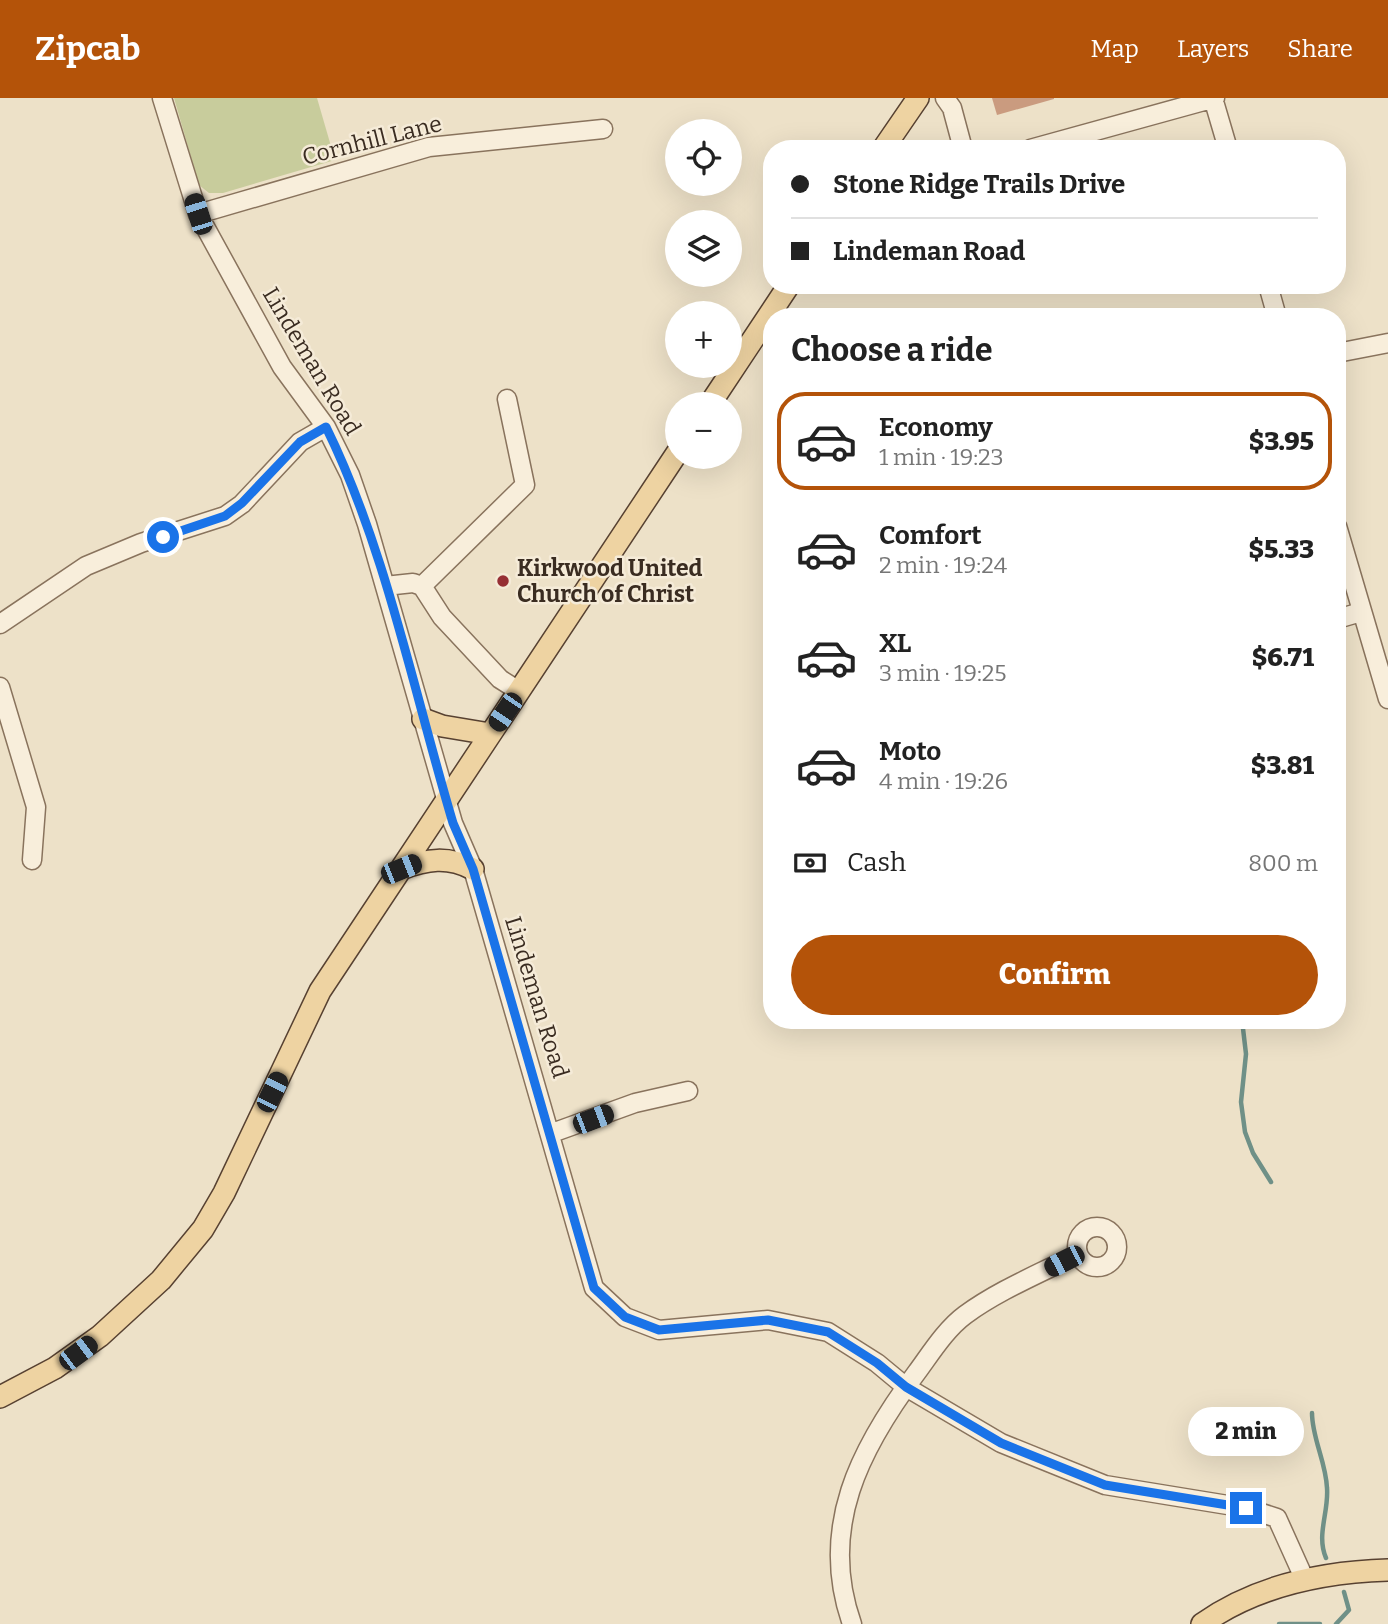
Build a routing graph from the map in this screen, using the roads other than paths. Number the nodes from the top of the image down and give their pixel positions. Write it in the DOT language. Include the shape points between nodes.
graph roads {
  1 [pos="162,98"];
  2 [pos="918,98"];
  3 [pos="945,98"];
  4 [pos="1214,98"];
  5 [pos="603,128"];
  6 [pos="889,140"];
  7 [pos="961,140"];
  8 [pos="1062,140"];
  9 [pos="1226,140"];
  10 [pos="198,214"];
  11 [pos="763,324"];
  12 [pos="1388,344"];
  13 [pos="1346,351"];
  14 [pos="718,392"];
  15 [pos="507,399"];
  16 [pos="326,427"];
  17 [pos="666,469"];
  18 [pos="1346,557"];
  19 [pos="384,586"];
  20 [pos="422,586"];
  21 [pos="1362,612"];
  22 [pos="1346,616"];
  23 [pos="0,624"];
  24 [pos="0,687"];
  25 [pos="519,691"];
  26 [pos="1388,698"];
  27 [pos="422,719"];
  28 [pos="490,734"];
  29 [pos="446,800"];
  30 [pos="32,860"];
  31 [pos="401,869"];
  32 [pos="473,869"];
  33 [pos="688,1090"];
  34 [pos="552,1133"];
  35 [pos="1078,1254"];
  36 [pos="906,1387"];
  37 [pos="0,1397"];
  38 [pos="1388,1570"];
  39 [pos="1304,1578"];
  40 [pos="852,1624"];
  41 [pos="1202,1624"];
  1 -- 10 [label="street, Lindeman Road"];
  2 -- 6 [label="main road"];
  3 -- 7 [label="street"];
  4 -- 8 [label="street"];
  4 -- 9 [label="street"];
  5 -- 10 [label="street, Cornhill Lane" via="429,147"];
  10 -- 16 [label="street, Lindeman Road" via="282,367"];
  11 -- 14 [label="main road"];
  12 -- 13 [label="street"];
  15 -- 20 [label="street" via="525,485"];
  16 -- 19 [label="street, Lindeman Road" via="350,475"];
  16 -- 23 [label="street" via="300,442 225,516 86,566"];
  17 -- 25 [label="main road"];
  18 -- 21 [label="street"];
  19 -- 20 [label="street"];
  19 -- 27 [label="street, Lindeman Road"];
  20 -- 25 [label="street" via="442,617 500,679"];
  21 -- 22 [label="street"];
  21 -- 26 [label="street"];
  24 -- 30 [label="street" via="36,807"];
  25 -- 28 [label="main road"];
  27 -- 28 [label="main road"];
  27 -- 29 [label="street, Lindeman Road"];
  28 -- 29 [label="main road"];
  29 -- 31 [label="main road"];
  29 -- 32 [label="street, Lindeman Road"];
  31 -- 32 [label="main road" via="424,860 456,860"];
  31 -- 37 [label="main road" via="320,991 202,1229 153,1287 100,1336 55,1368"];
  32 -- 34 [label="street, Lindeman Road"];
  33 -- 34 [label="street" via="635,1103"];
  34 -- 36 [label="street, Lindeman Road" via="594,1288 625,1317 659,1330 768,1320 828,1332"];
  35 -- 36 [label="street" via="963,1316"];
  36 -- 39 [label="street, Lindeman Road" via="1001,1443 1105,1485 1246,1508 1277,1518"];
  36 -- 40 [label="street" via="859,1465 847,1497 838,1556"];
  38 -- 39 [label="main road"];
  39 -- 41 [label="main road" via="1237,1601"];
}
